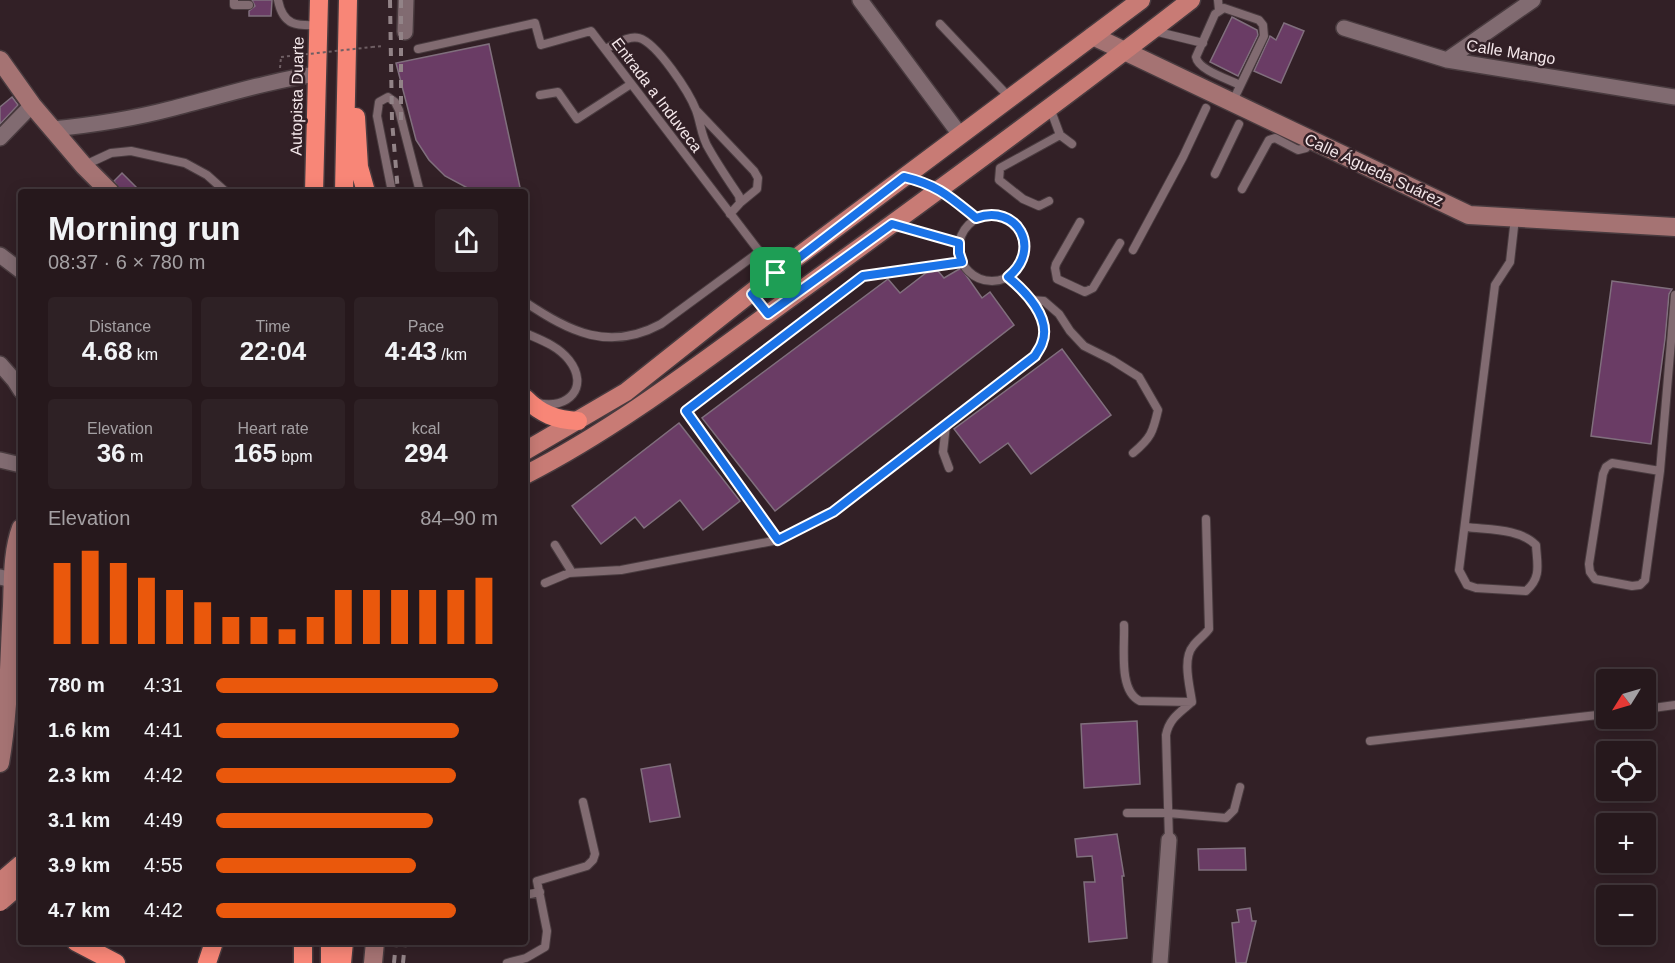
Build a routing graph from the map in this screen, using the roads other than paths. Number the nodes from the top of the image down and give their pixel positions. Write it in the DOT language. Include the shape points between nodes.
graph roads {
  1 [pos="234,0"];
  2 [pos="319,0"];
  3 [pos="348,0"];
  4 [pos="406,0"];
  5 [pos="860,0"];
  6 [pos="1141,0"];
  7 [pos="1191,0"];
  8 [pos="1218,0"];
  9 [pos="1533,0"];
  10 [pos="277,4"];
  11 [pos="249,5"];
  12 [pos="1219,10"];
  13 [pos="940,24"];
  14 [pos="318,26"];
  15 [pos="1344,28"];
  16 [pos="1152,31"];
  17 [pos="405,32"];
  18 [pos="1093,36"];
  19 [pos="1203,43"];
  20 [pos="418,49"];
  21 [pos="605,49"];
  22 [pos="1125,51"];
  23 [pos="0,60"];
  24 [pos="1447,60"];
  25 [pos="347,66"];
  26 [pos="317,74"];
  27 [pos="631,84"];
  28 [pos="1240,85"];
  29 [pos="540,95"];
  30 [pos="1675,97"];
  31 [pos="1010,98"];
  32 [pos="1232,103"];
  33 [pos="32,105"];
  34 [pos="1049,107"];
  35 [pos="1206,108"];
  36 [pos="696,110"];
  37 [pos="1239,124"];
  38 [pos="53,129"];
  39 [pos="1060,135"];
  40 [pos="961,136"];
  41 [pos="0,138"];
  42 [pos="1311,140"];
  43 [pos="1072,144"];
  44 [pos="84,166"];
  45 [pos="359,167"];
  46 [pos="1215,174"];
  47 [pos="904,177"];
  48 [pos="107,189"];
  49 [pos="223,189"];
  50 [pos="314,189"];
  51 [pos="344,189"];
  52 [pos="359,189"];
  53 [pos="365,189"];
  54 [pos="391,189"];
  55 [pos="419,189"];
  56 [pos="940,189"];
  57 [pos="1242,189"];
  58 [pos="1049,201"];
  59 [pos="740,203"];
  60 [pos="730,214"];
  61 [pos="976,218"];
  62 [pos="1515,218"];
  63 [pos="1080,222"];
  64 [pos="892,224"];
  65 [pos="1675,227"];
  66 [pos="959,243"];
  67 [pos="1120,243"];
  68 [pos="1133,250"];
  69 [pos="759,252"];
  70 [pos="0,255"];
  71 [pos="962,262"];
  72 [pos="18,269"];
  73 [pos="776,273"];
  74 [pos="1008,277"];
  75 [pos="752,294"];
  76 [pos="1675,295"];
  77 [pos="1031,300"];
  78 [pos="528,304"];
  79 [pos="768,314"];
  80 [pos="528,334"];
  81 [pos="0,364"];
  82 [pos="18,386"];
  83 [pos="528,401"];
  84 [pos="528,401"];
  85 [pos="578,420"];
  86 [pos="946,425"];
  87 [pos="528,449"];
  88 [pos="1133,453"];
  89 [pos="0,460"];
  90 [pos="18,464"];
  91 [pos="949,468"];
  92 [pos="1660,471"];
  93 [pos="528,473"];
  94 [pos="1206,519"];
  95 [pos="1466,528"];
  96 [pos="18,536"];
  97 [pos="778,540"];
  98 [pos="555,546"];
  99 [pos="569,573"];
  100 [pos="11,580"];
  101 [pos="545,583"];
  102 [pos="1124,625"];
  103 [pos="1192,702"];
  104 [pos="1675,705"];
  105 [pos="1656,708"];
  106 [pos="1596,715"];
  107 [pos="1370,741"];
  108 [pos="0,763"];
  109 [pos="1240,787"];
  110 [pos="583,802"];
  111 [pos="1127,813"];
  112 [pos="1168,813"];
  113 [pos="1169,840"];
  114 [pos="0,867"];
  115 [pos="18,867"];
  116 [pos="0,882"];
  117 [pos="18,887"];
  118 [pos="18,887"];
  119 [pos="540,892"];
  120 [pos="528,895"];
  121 [pos="0,902"];
  122 [pos="82,945"];
  123 [pos="213,945"];
  124 [pos="303,945"];
  125 [pos="330,945"];
  126 [pos="344,945"];
  127 [pos="375,945"];
  128 [pos="116,963"];
  129 [pos="207,963"];
  130 [pos="303,963"];
  131 [pos="330,963"];
  132 [pos="342,963"];
  133 [pos="374,963"];
  134 [pos="507,963"];
  135 [pos="1160,963"];
  1 -- 11 [label="lane" via="234,5"];
  2 -- 14 [label="highway, Autopista Duarte"];
  3 -- 25 [label="highway"];
  4 -- 17 [label="street"];
  5 -- 40 [label="street"];
  6 -- 18 [label="main road"];
  7 -- 16 [label="main road"];
  8 -- 12 [label="lane"];
  9 -- 24 [label="street"];
  10 -- 14 [label="lane" via="292,24"];
  12 -- 19 [label="lane"];
  12 -- 28 [label="lane" via="1227,8 1259,20 1263,26 1264,36"];
  13 -- 31 [label="lane"];
  14 -- 26 [label="highway, Autopista Duarte"];
  15 -- 24 [label="street, Calle Mango"];
  16 -- 19 [label="lane"];
  16 -- 22 [label="main road"];
  18 -- 22 [label="street, Calle Águeda Suárez"];
  18 -- 31 [label="main road"];
  19 -- 28 [label="lane" via="1198,64"];
  20 -- 21 [label="lane, Entrada a Induveca" via="535,23 541,45 591,31"];
  21 -- 27 [label="lane, Entrada a Induveca"];
  21 -- 36 [label="lane" via="632,37 653,45"];
  22 -- 32 [label="street, Calle Águeda Suárez"];
  22 -- 34 [label="main road"];
  23 -- 33 [label="street"];
  24 -- 30 [label="street, Calle Mango"];
  25 -- 45 [label="highway" via="357,122"];
  25 -- 51 [label="highway"];
  26 -- 38 [label="street" via="279,80 167,110"];
  26 -- 50 [label="highway, Autopista Duarte"];
  27 -- 29 [label="lane" via="577,119 558,92"];
  27 -- 60 [label="lane, Entrada a Induveca"];
  28 -- 32 [label="lane"];
  31 -- 40 [label="main road"];
  32 -- 42 [label="street, Calle Águeda Suárez"];
  33 -- 38 [label="street"];
  33 -- 41 [label="street"];
  34 -- 39 [label="lane"];
  34 -- 56 [label="main road"];
  35 -- 68 [label="lane"];
  36 -- 59 [label="lane" via="708,148"];
  36 -- 59 [label="lane" via="758,178 757,189"];
  37 -- 46 [label="lane"];
  38 -- 44 [label="street"];
  39 -- 43 [label="lane"];
  39 -- 58 [label="lane" via="1000,168 999,180 1023,199 1039,206"];
  40 -- 47 [label="main road"];
  42 -- 57 [label="lane" via="1306,148 1298,150 1275,138 1269,140"];
  42 -- 62 [label="street, Calle Águeda Suárez" via="1469,215"];
  44 -- 48 [label="street"];
  44 -- 49 [label="lane" via="111,153 131,151 185,163"];
  45 -- 52 [label="highway"];
  45 -- 53 [label="highway"];
  47 -- 56 [label="lane"];
  47 -- 73 [label="main road"];
  54 -- 55 [label="lane" via="377,116 379,102 388,97 399,110"];
  56 -- 61 [label="lane"];
  56 -- 64 [label="main road"];
  59 -- 60 [label="lane"];
  60 -- 69 [label="lane, Entrada a Induveca"];
  61 -- 66 [label="lane" via="964,229"];
  61 -- 74 [label="lane" via="994,214 1006,218 1022,235 1023,259"];
  62 -- 65 [label="street, Calle Águeda Suárez"];
  62 -- 95 [label="lane" via="1510,262 1495,285"];
  63 -- 67 [label="lane" via="1056,264 1057,279 1085,292 1093,288"];
  64 -- 66 [label="lane"];
  64 -- 79 [label="main road"];
  66 -- 71 [label="lane"];
  69 -- 73 [label="lane, Entrada a Induveca"];
  69 -- 78 [label="lane" via="645,333 625,337 590,335 558,324"];
  70 -- 72 [label="street"];
  71 -- 74 [label="lane" via="977,278 998,281"];
  71 -- 97 [label="lane" via="863,276 686,411"];
  73 -- 75 [label="main road"];
  74 -- 77 [label="lane"];
  75 -- 79 [label="main road"];
  75 -- 85 [label="main road" via="626,392"];
  76 -- 92 [label="lane"];
  77 -- 86 [label="lane" via="1044,326 1043,342 1035,356"];
  77 -- 88 [label="lane" via="1044,301 1084,346 1139,377 1158,410 1153,432"];
  79 -- 93 [label="main road" via="635,409"];
  80 -- 84 [label="lane" via="558,348 570,361 577,374 577,388 571,398 558,404"];
  81 -- 82 [label="street"];
  83 -- 85 [label="highway" via="549,416"];
  85 -- 87 [label="main road"];
  86 -- 91 [label="lane" via="943,452"];
  86 -- 97 [label="lane" via="833,512"];
  89 -- 90 [label="street"];
  92 -- 92 [label="lane" via="1645,580 1632,586 1595,579 1589,564 1606,467 1612,463"];
  94 -- 103 [label="lane" via="1209,629 1192,646 1189,655"];
  95 -- 95 [label="lane" via="1459,570 1467,585 1526,591 1532,585 1537,578 1536,545 1530,539 1520,534"];
  96 -- 100 [label="street"];
  97 -- 99 [label="lane" via="621,570"];
  98 -- 99 [label="lane"];
  99 -- 101 [label="lane"];
  100 -- 108 [label="street"];
  102 -- 103 [label="lane" via="1126,684 1132,698"];
  103 -- 112 [label="lane" via="1168,724"];
  104 -- 105 [label="lane"];
  106 -- 107 [label="lane"];
  109 -- 112 [label="lane" via="1234,810 1226,818"];
  110 -- 119 [label="lane" via="593,860 587,866 537,881"];
  111 -- 112 [label="lane"];
  112 -- 113 [label="lane"];
  113 -- 135 [label="street"];
  114 -- 117 [label="highway"];
  115 -- 116 [label="main road, bridge"];
  118 -- 121 [label="main road, bridge"];
  119 -- 120 [label="lane"];
  119 -- 134 [label="lane" via="547,931 544,947"];
  122 -- 128 [label="highway"];
  123 -- 129 [label="highway"];
  124 -- 130 [label="highway"];
  125 -- 131 [label="highway"];
  126 -- 132 [label="highway"];
  127 -- 133 [label="street"];
}
